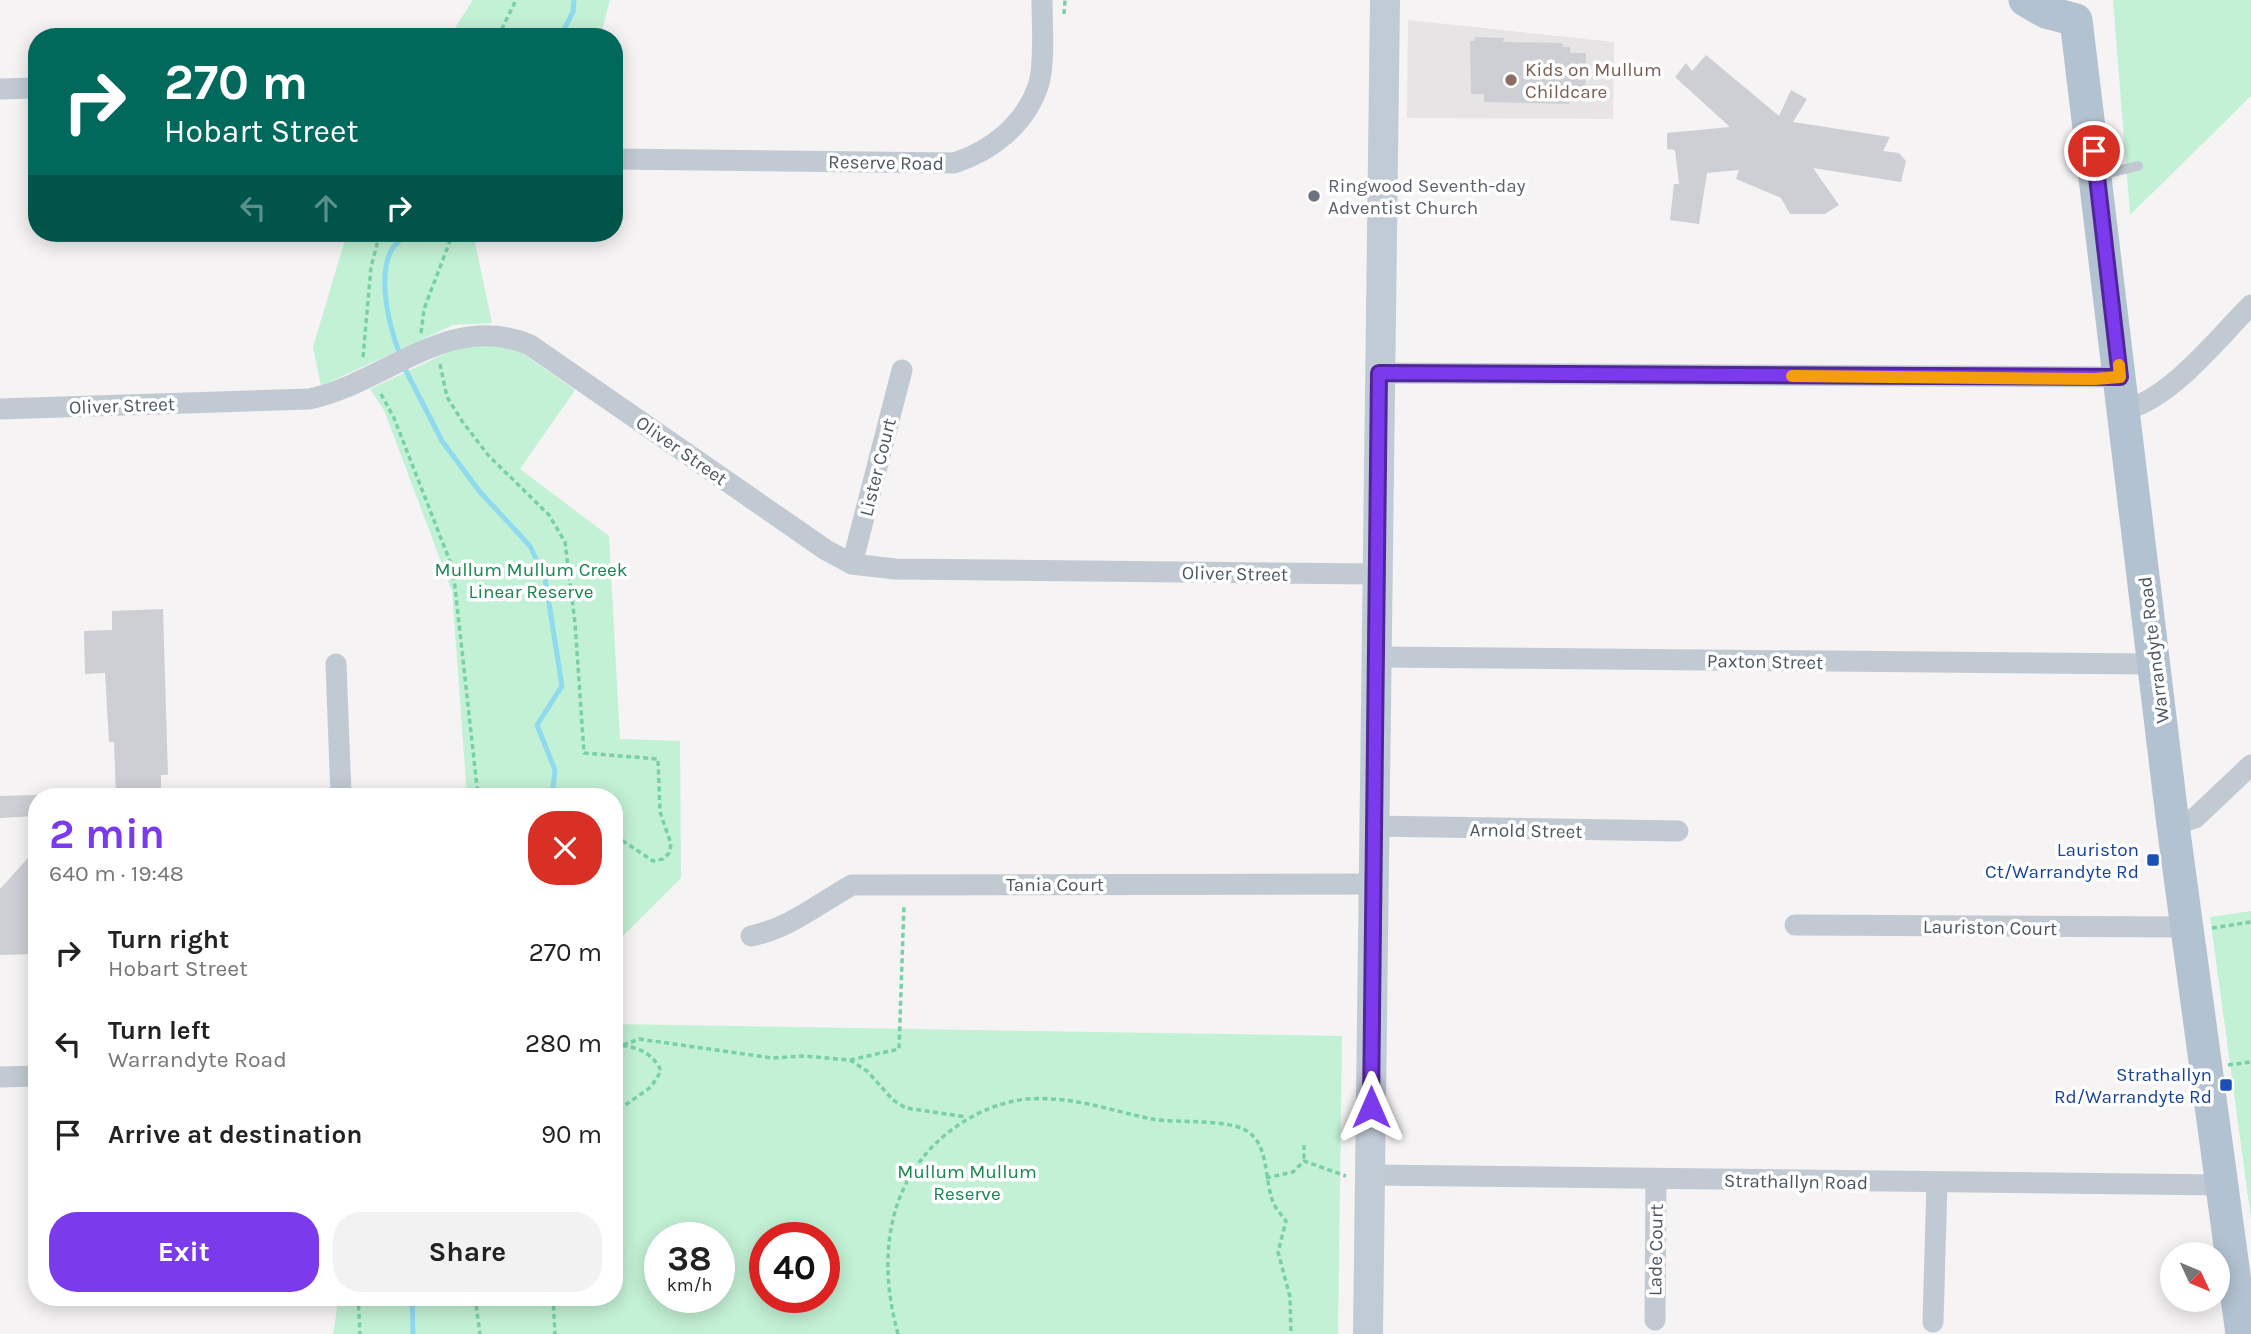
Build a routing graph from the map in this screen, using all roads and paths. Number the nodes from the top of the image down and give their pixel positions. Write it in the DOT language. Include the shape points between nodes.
graph roads {
  1 [pos="516,0"];
  2 [pos="1042,0"];
  3 [pos="1065,0"];
  4 [pos="1385,0"];
  5 [pos="2025,0"];
  6 [pos="2079,10"];
  7 [pos="1065,14"];
  8 [pos="502,28"];
  9 [pos="28,88"];
  10 [pos="0,89"];
  11 [pos="623,159"];
  12 [pos="2138,166"];
  13 [pos="2097,175"];
  14 [pos="378,242"];
  15 [pos="450,242"];
  16 [pos="2251,305"];
  17 [pos="440,358"];
  18 [pos="406,360"];
  19 [pos="355,361"];
  20 [pos="902,370"];
  21 [pos="1379,373"];
  22 [pos="2120,377"];
  23 [pos="372,397"];
  24 [pos="0,409"];
  25 [pos="2124,410"];
  26 [pos="852,564"];
  27 [pos="1377,574"];
  28 [pos="1376,657"];
  29 [pos="336,664"];
  30 [pos="2154,664"];
  31 [pos="2251,765"];
  32 [pos="341,788"];
  33 [pos="477,788"];
  34 [pos="2173,825"];
  35 [pos="1373,826"];
  36 [pos="1678,831"];
  37 [pos="623,841"];
  38 [pos="904,884"];
  39 [pos="1372,884"];
  40 [pos="2251,922"];
  41 [pos="1795,925"];
  42 [pos="2196,927"];
  43 [pos="751,936"];
  44 [pos="623,1045"];
  45 [pos="850,1060"];
  46 [pos="2251,1062"];
  47 [pos="2226,1065"];
  48 [pos="28,1076"];
  49 [pos="0,1077"];
  50 [pos="623,1107"];
  51 [pos="968,1118"];
  52 [pos="1304,1145"];
  53 [pos="1304,1161"];
  54 [pos="1358,1175"];
  55 [pos="1266,1178"];
  56 [pos="1656,1179"];
  57 [pos="1937,1182"];
  58 [pos="2222,1185"];
  59 [pos="358,1306"];
  60 [pos="476,1306"];
  61 [pos="553,1306"];
  62 [pos="1654,1320"];
  63 [pos="1933,1322"];
  64 [pos="360,1334"];
  65 [pos="480,1334"];
  66 [pos="555,1334"];
  67 [pos="898,1334"];
  68 [pos="1291,1334"];
  69 [pos="1368,1334"];
  70 [pos="2242,1334"];
  1 -- 8 [label="path"];
  2 -- 11 [label="street, Reserve Road" via="1040,81 1012,129 972,157 954,163"];
  3 -- 7 [label="path"];
  4 -- 21 [label="street"];
  5 -- 6 [label="main road, Warrandyte Road" via="2046,12"];
  6 -- 13 [label="main road, Warrandyte Road"];
  9 -- 10 [label="street"];
  12 -- 13 [label="lane"];
  13 -- 22 [label="main road, Warrandyte Road"];
  14 -- 19 [label="path" via="371,267 365,356"];
  15 -- 18 [label="path"];
  16 -- 25 [label="street" via="2161,394"];
  17 -- 37 [label="path" via="447,397 462,421 488,456 549,515 565,542 584,753 658,759 660,812 671,844 669,853 653,861"];
  18 -- 24 [label="street, Oliver Street" via="341,391 309,400"];
  18 -- 26 [label="street, Oliver Street" via="455,337 480,333 530,345"];
  20 -- 26 [label="street, Lister Court"];
  21 -- 22 [label="street"];
  21 -- 27 [label="street"];
  22 -- 25 [label="main road, Warrandyte Road"];
  23 -- 33 [label="path" via="383,393 453,569"];
  25 -- 30 [label="main road, Warrandyte Road"];
  26 -- 27 [label="street, Oliver Street" via="909,570"];
  27 -- 28 [label="street"];
  28 -- 30 [label="street, Paxton Street"];
  28 -- 35 [label="street"];
  29 -- 32 [label="street"];
  30 -- 34 [label="main road, Warrandyte Road"];
  31 -- 34 [label="street" via="2195,818"];
  34 -- 42 [label="main road, Warrandyte Road"];
  35 -- 36 [label="street, Arnold Street"];
  35 -- 39 [label="street"];
  38 -- 39 [label="street, Tania Court"];
  38 -- 43 [label="street, Tania Court" via="852,885 794,922"];
  38 -- 45 [label="path" via="899,1049"];
  39 -- 54 [label="street"];
  40 -- 42 [label="path"];
  41 -- 42 [label="street, Lauriston Court"];
  42 -- 58 [label="main road, Warrandyte Road"];
  44 -- 45 [label="path" via="639,1039 772,1058"];
  44 -- 50 [label="path" via="647,1053 661,1071 651,1087"];
  45 -- 51 [label="path" via="906,1108"];
  46 -- 47 [label="path"];
  48 -- 49 [label="street"];
  51 -- 55 [label="path" via="1011,1102 1056,1099 1103,1105 1153,1120 1242,1128 1257,1140"];
  51 -- 67 [label="path" via="925,1152 909,1174 891,1224 887,1274"];
  52 -- 53 [label="path"];
  53 -- 54 [label="path"];
  53 -- 55 [label="path" via="1293,1172"];
  54 -- 56 [label="street, Strathallyn Road"];
  54 -- 69 [label="street"];
  55 -- 68 [label="path" via="1273,1203 1286,1221 1278,1252 1290,1297"];
  56 -- 57 [label="street, Strathallyn Road"];
  56 -- 62 [label="street, Lade Court"];
  57 -- 58 [label="street, Strathallyn Road"];
  57 -- 63 [label="street"];
  58 -- 70 [label="main road, Warrandyte Road"];
  59 -- 64 [label="path"];
  60 -- 65 [label="path"];
  61 -- 66 [label="path"];
}
